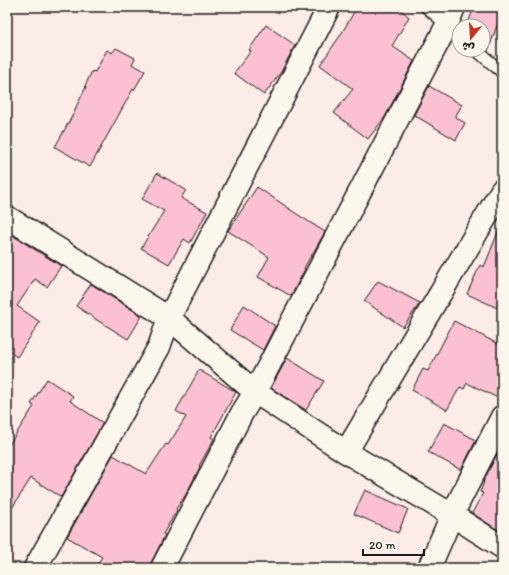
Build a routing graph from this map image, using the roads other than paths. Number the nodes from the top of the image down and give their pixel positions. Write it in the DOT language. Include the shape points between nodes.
graph roads {
  1 [pos="329,7"];
  2 [pos="426,7"];
  3 [pos="451,21"];
  4 [pos="451,26"];
  5 [pos="485,58"];
  6 [pos="502,72"];
  7 [pos="502,190"];
  8 [pos="7,217"];
  9 [pos="169,318"];
  10 [pos="256,392"];
  11 [pos="502,417"];
  12 [pos="346,452"];
  13 [pos="452,515"];
  14 [pos="502,547"];
  15 [pos="35,568"];
  16 [pos="162,568"];
  17 [pos="429,568"];
  1 -- 9 [label="street"];
  2 -- 3 [label="lane"];
  4 -- 10 [label="street"];
  5 -- 6 [label="lane"];
  7 -- 12 [label="street"];
  8 -- 9 [label="street"];
  9 -- 10 [label="street"];
  9 -- 15 [label="street" via="159,347"];
  10 -- 12 [label="street"];
  10 -- 16 [label="street" via="242,413"];
  11 -- 13 [label="street"];
  12 -- 13 [label="street"];
  13 -- 14 [label="street"];
  13 -- 17 [label="street"];
}
